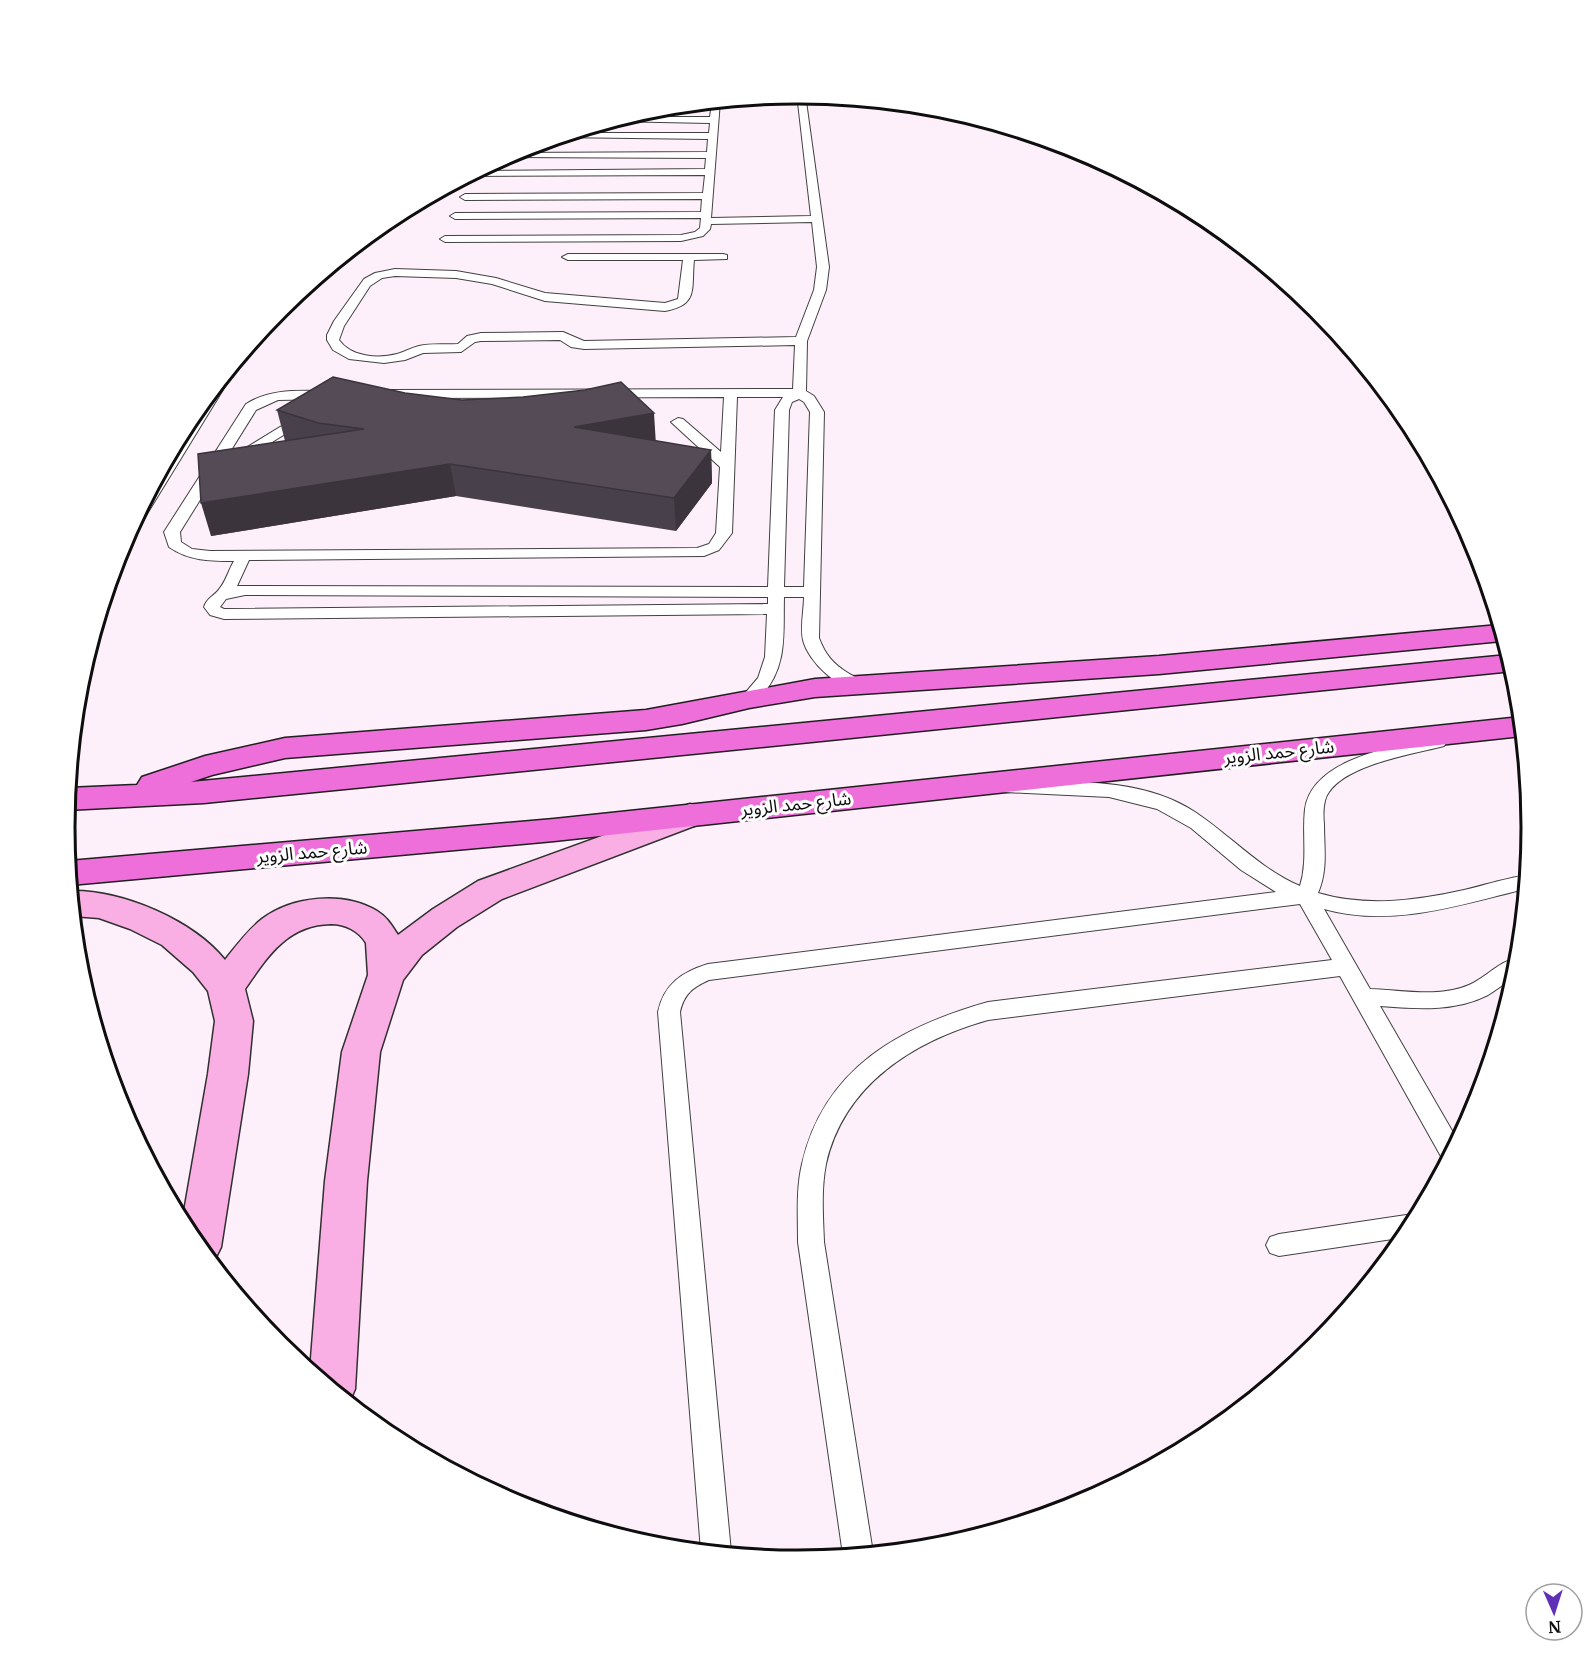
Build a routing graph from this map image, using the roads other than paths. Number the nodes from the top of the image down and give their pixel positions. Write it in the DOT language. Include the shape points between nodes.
graph roads {
  1 [pos="802,104"];
  2 [pos="714,109"];
  3 [pos="649,120"];
  4 [pos="715,120"];
  5 [pos="587,136"];
  6 [pos="713,136"];
  7 [pos="711,155"];
  8 [pos="529,156"];
  9 [pos="710,172"];
  10 [pos="489,174"];
  11 [pos="708,196"];
  12 [pos="465,197"];
  13 [pos="455,216"];
  14 [pos="706,218"];
  15 [pos="817,219"];
  16 [pos="445,240"];
  17 [pos="723,256"];
  18 [pos="568,257"];
  19 [pos="689,257"];
  20 [pos="801,341"];
  21 [pos="731,392"];
  22 [pos="799,393"];
  23 [pos="377,394"];
  24 [pos="342,395"];
  25 [pos="678,422"];
  26 [pos="293,423"];
  27 [pos="728,466"];
  28 [pos="209,473"];
  29 [pos="244,555"];
  30 [pos="775,592"];
  31 [pos="812,592"];
  32 [pos="226,593"];
  33 [pos="775,609"];
  34 [pos="1494,634"];
  35 [pos="1502,664"];
  36 [pos="856,684"];
  37 [pos="749,699"];
  38 [pos="1514,727"];
  39 [pos="1484,730"];
  40 [pos="963,786"];
  41 [pos="122,796"];
  42 [pos="76,799"];
  43 [pos="690,815"];
  44 [pos="77,872"];
  45 [pos="1518,884"];
  46 [pos="1306,896"];
  47 [pos="80,904"];
  48 [pos="1345,967"];
  49 [pos="1506,972"];
  50 [pos="386,975"];
  51 [pos="226,987"];
  52 [pos="1362,997"];
  53 [pos="1447,1145"];
  54 [pos="1400,1227"];
  55 [pos="201,1235"];
  56 [pos="1279,1245"];
  57 [pos="333,1380"];
  58 [pos="715,1545"];
  59 [pos="857,1547"];
  1 -- 15 [label="lane"];
  2 -- 4 [label="lane"];
  3 -- 4 [label="lane"];
  4 -- 6 [label="lane"];
  5 -- 6 [label="lane"];
  6 -- 7 [label="lane"];
  7 -- 8 [label="lane"];
  7 -- 9 [label="lane"];
  9 -- 10 [label="lane"];
  9 -- 11 [label="lane"];
  11 -- 12 [label="lane"];
  11 -- 14 [label="lane"];
  13 -- 14 [label="lane"];
  14 -- 15 [label="lane"];
  14 -- 16 [label="lane" via="703,232 681,238"];
  15 -- 20 [label="lane" via="822,278"];
  17 -- 19 [label="lane"];
  18 -- 19 [label="lane"];
  19 -- 20 [label="lane" via="684,300 665,307 545,297 500,282 417,271 391,272 369,281 333,340 340,350 352,355 389,358 423,349 461,348 471,339 481,337 557,336 584,345"];
  20 -- 22 [label="lane"];
  21 -- 22 [label="lane"];
  21 -- 23 [label="lane"];
  21 -- 27 [label="lane"];
  22 -- 30 [label="lane" via="787,399 782,410"];
  22 -- 31 [label="lane" via="809,399 817,412"];
  24 -- 28 [label="lane" via="283,395 261,400 251,407"];
  25 -- 27 [label="lane"];
  26 -- 28 [label="lane"];
  27 -- 29 [label="lane" via="722,538 714,547 699,553"];
  28 -- 29 [label="lane" via="172,532 174,544 188,552 210,556"];
  29 -- 32 [label="lane"];
  30 -- 31 [label="lane"];
  30 -- 32 [label="lane"];
  30 -- 33 [label="lane"];
  31 -- 36 [label="lane" via="814,649 832,671"];
  32 -- 33 [label="lane" via="213,602 216,612"];
  33 -- 37 [label="lane" via="771,668"];
  34 -- 36 [label="main road" via="1158,665"];
  35 -- 41 [label="main road" via="377,776"];
  36 -- 37 [label="main road"];
  37 -- 41 [label="main road" via="646,720 285,748 206,766"];
  38 -- 39 [label="main road, شارع حمد الزوير"];
  39 -- 40 [label="main road, شارع حمد الزوير"];
  39 -- 46 [label="lane" via="1383,756 1341,774 1323,788 1314,810 1317,865"];
  40 -- 43 [label="main road, شارع حمد الزوير"];
  40 -- 46 [label="lane" via="1090,790 1162,803 1199,824 1264,877"];
  41 -- 42 [label="main road"];
  43 -- 44 [label="main road, شارع حمد الزوير"];
  43 -- 50 [label="main road" via="490,891 409,946"];
  45 -- 46 [label="lane" via="1390,910 1353,908"];
  46 -- 48 [label="lane"];
  46 -- 58 [label="lane" via="708,972 679,987 669,1012"];
  47 -- 51 [label="main road" via="102,906 176,936 206,962"];
  48 -- 52 [label="lane"];
  48 -- 59 [label="lane" via="988,1011 924,1032 850,1086 821,1139 814,1165 811,1242"];
  49 -- 52 [label="lane" via="1477,990 1444,1000"];
  50 -- 51 [label="main road" via="385,944 376,930 357,916 327,911 301,914 277,926 252,951"];
  50 -- 57 [label="main road" via="361,1052 346,1181"];
  51 -- 55 [label="main road" via="234,1021 231,1053"];
  52 -- 53 [label="lane"];
  54 -- 56 [label="lane"];
}
